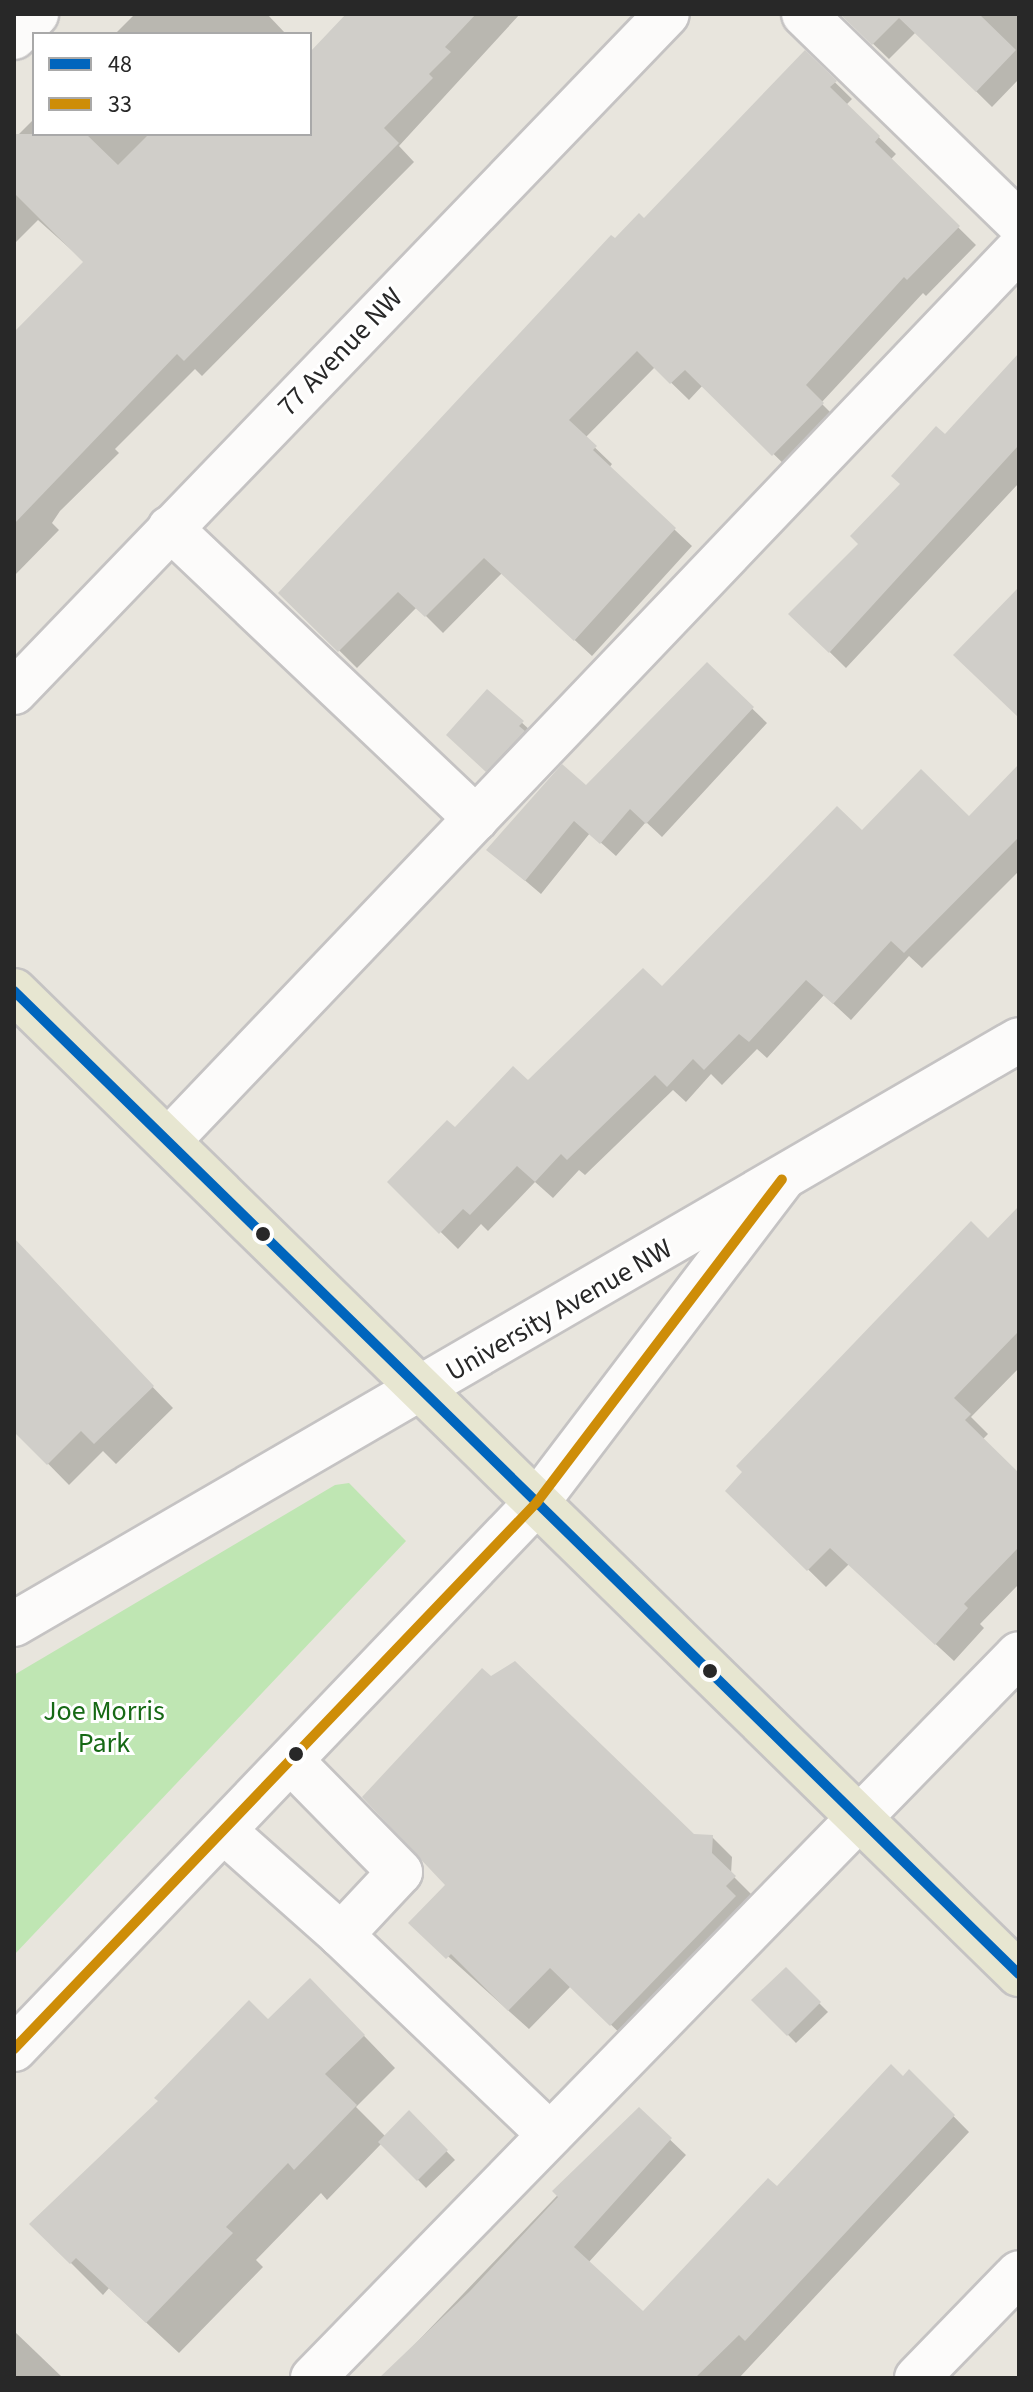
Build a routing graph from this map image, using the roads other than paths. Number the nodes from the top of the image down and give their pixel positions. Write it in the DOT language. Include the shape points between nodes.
graph roads {
  1 [pos="36,14"];
  2 [pos="667,14"];
  3 [pos="804,14"];
  4 [pos="14,37"];
  5 [pos="1019,223"];
  6 [pos="1019,249"];
  7 [pos="170,528"];
  8 [pos="14,692"];
  9 [pos="476,818"];
  10 [pos="14,991"];
  11 [pos="1019,1040"];
  12 [pos="168,1141"];
  13 [pos="782,1179"];
  14 [pos="422,1390"];
  15 [pos="537,1502"];
  16 [pos="14,1624"];
  17 [pos="1019,1654"];
  18 [pos="291,1761"];
  19 [pos="859,1817"];
  20 [pos="224,1831"];
  21 [pos="341,1935"];
  22 [pos="1019,1974"];
  23 [pos="14,2049"];
  24 [pos="550,2135"];
  25 [pos="1019,2273"];
  26 [pos="313,2378"];
  27 [pos="917,2378"];
  1 -- 4 [label="street"];
  2 -- 7 [label="street, 77 Avenue NW"];
  3 -- 5 [label="street"];
  6 -- 9 [label="street"];
  7 -- 8 [label="street, 77 Avenue NW"];
  7 -- 9 [label="street"];
  9 -- 12 [label="street"];
  10 -- 12 [label="main road"];
  11 -- 13 [label="street, University Avenue NW"];
  12 -- 14 [label="main road"];
  13 -- 14 [label="street, University Avenue NW"];
  13 -- 15 [label="street"];
  14 -- 15 [label="main road"];
  14 -- 16 [label="street, University Avenue NW"];
  15 -- 18 [label="street"];
  15 -- 19 [label="main road"];
  17 -- 19 [label="street"];
  18 -- 20 [label="street"];
  18 -- 21 [label="street" via="400,1872"];
  19 -- 22 [label="main road"];
  19 -- 24 [label="street"];
  20 -- 21 [label="street"];
  20 -- 23 [label="street"];
  21 -- 24 [label="street"];
  24 -- 26 [label="street"];
  25 -- 27 [label="street"];
}
